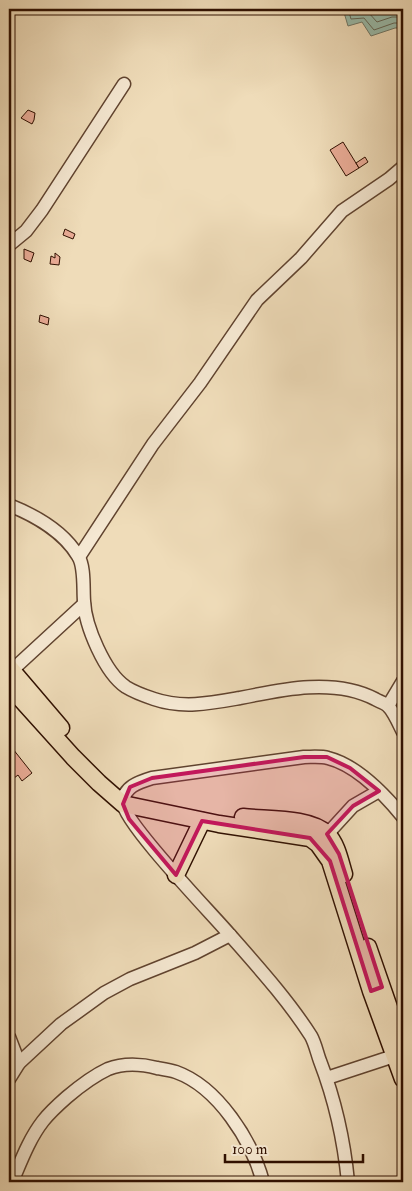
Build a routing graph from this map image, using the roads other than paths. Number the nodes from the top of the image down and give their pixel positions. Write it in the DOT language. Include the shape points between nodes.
graph roads {
  1 [pos="124,84"];
  2 [pos="403,167"];
  3 [pos="9,245"];
  4 [pos="9,505"];
  5 [pos="79,557"];
  6 [pos="84,604"];
  7 [pos="9,674"];
  8 [pos="403,681"];
  9 [pos="388,706"];
  10 [pos="403,732"];
  11 [pos="379,791"];
  12 [pos="124,799"];
  13 [pos="403,817"];
  14 [pos="202,821"];
  15 [pos="323,839"];
  16 [pos="176,875"];
  17 [pos="230,934"];
  18 [pos="9,1037"];
  19 [pos="398,1052"];
  20 [pos="20,1063"];
  21 [pos="327,1078"];
  22 [pos="9,1079"];
  23 [pos="403,1079"];
  24 [pos="12,1182"];
  25 [pos="262,1182"];
  26 [pos="348,1182"];
  1 -- 3 [label="street" via="42,210"];
  2 -- 5 [label="street" via="342,211 258,300 153,444"];
  4 -- 5 [label="street" via="29,513 59,534"];
  5 -- 6 [label="street"];
  6 -- 7 [label="street"];
  6 -- 9 [label="street" via="92,636 106,667 126,687 155,700 185,705 213,704 296,689 333,687 364,693"];
  7 -- 12 [label="main road" via="80,764 99,783"];
  8 -- 9 [label="street"];
  9 -- 10 [label="street"];
  11 -- 12 [label="street" via="350,768 327,758 304,757 152,778 130,787"];
  11 -- 13 [label="street"];
  11 -- 15 [label="street" via="353,806"];
  12 -- 14 [label="main road"];
  12 -- 15 [label="main road" via="312,825"];
  12 -- 16 [label="street" via="129,819"];
  14 -- 15 [label="main road"];
  14 -- 16 [label="main road"];
  15 -- 19 [label="main road"];
  16 -- 17 [label="street"];
  17 -- 20 [label="street" via="104,992 61,1024"];
  17 -- 21 [label="street" via="312,1037"];
  18 -- 20 [label="street"];
  19 -- 21 [label="street"];
  19 -- 23 [label="main road"];
  20 -- 22 [label="street"];
  21 -- 26 [label="street" via="334,1098"];
  24 -- 25 [label="street" via="42,1121 58,1105 86,1081 110,1068 142,1064 176,1072 197,1083 222,1105 257,1162"];
}
